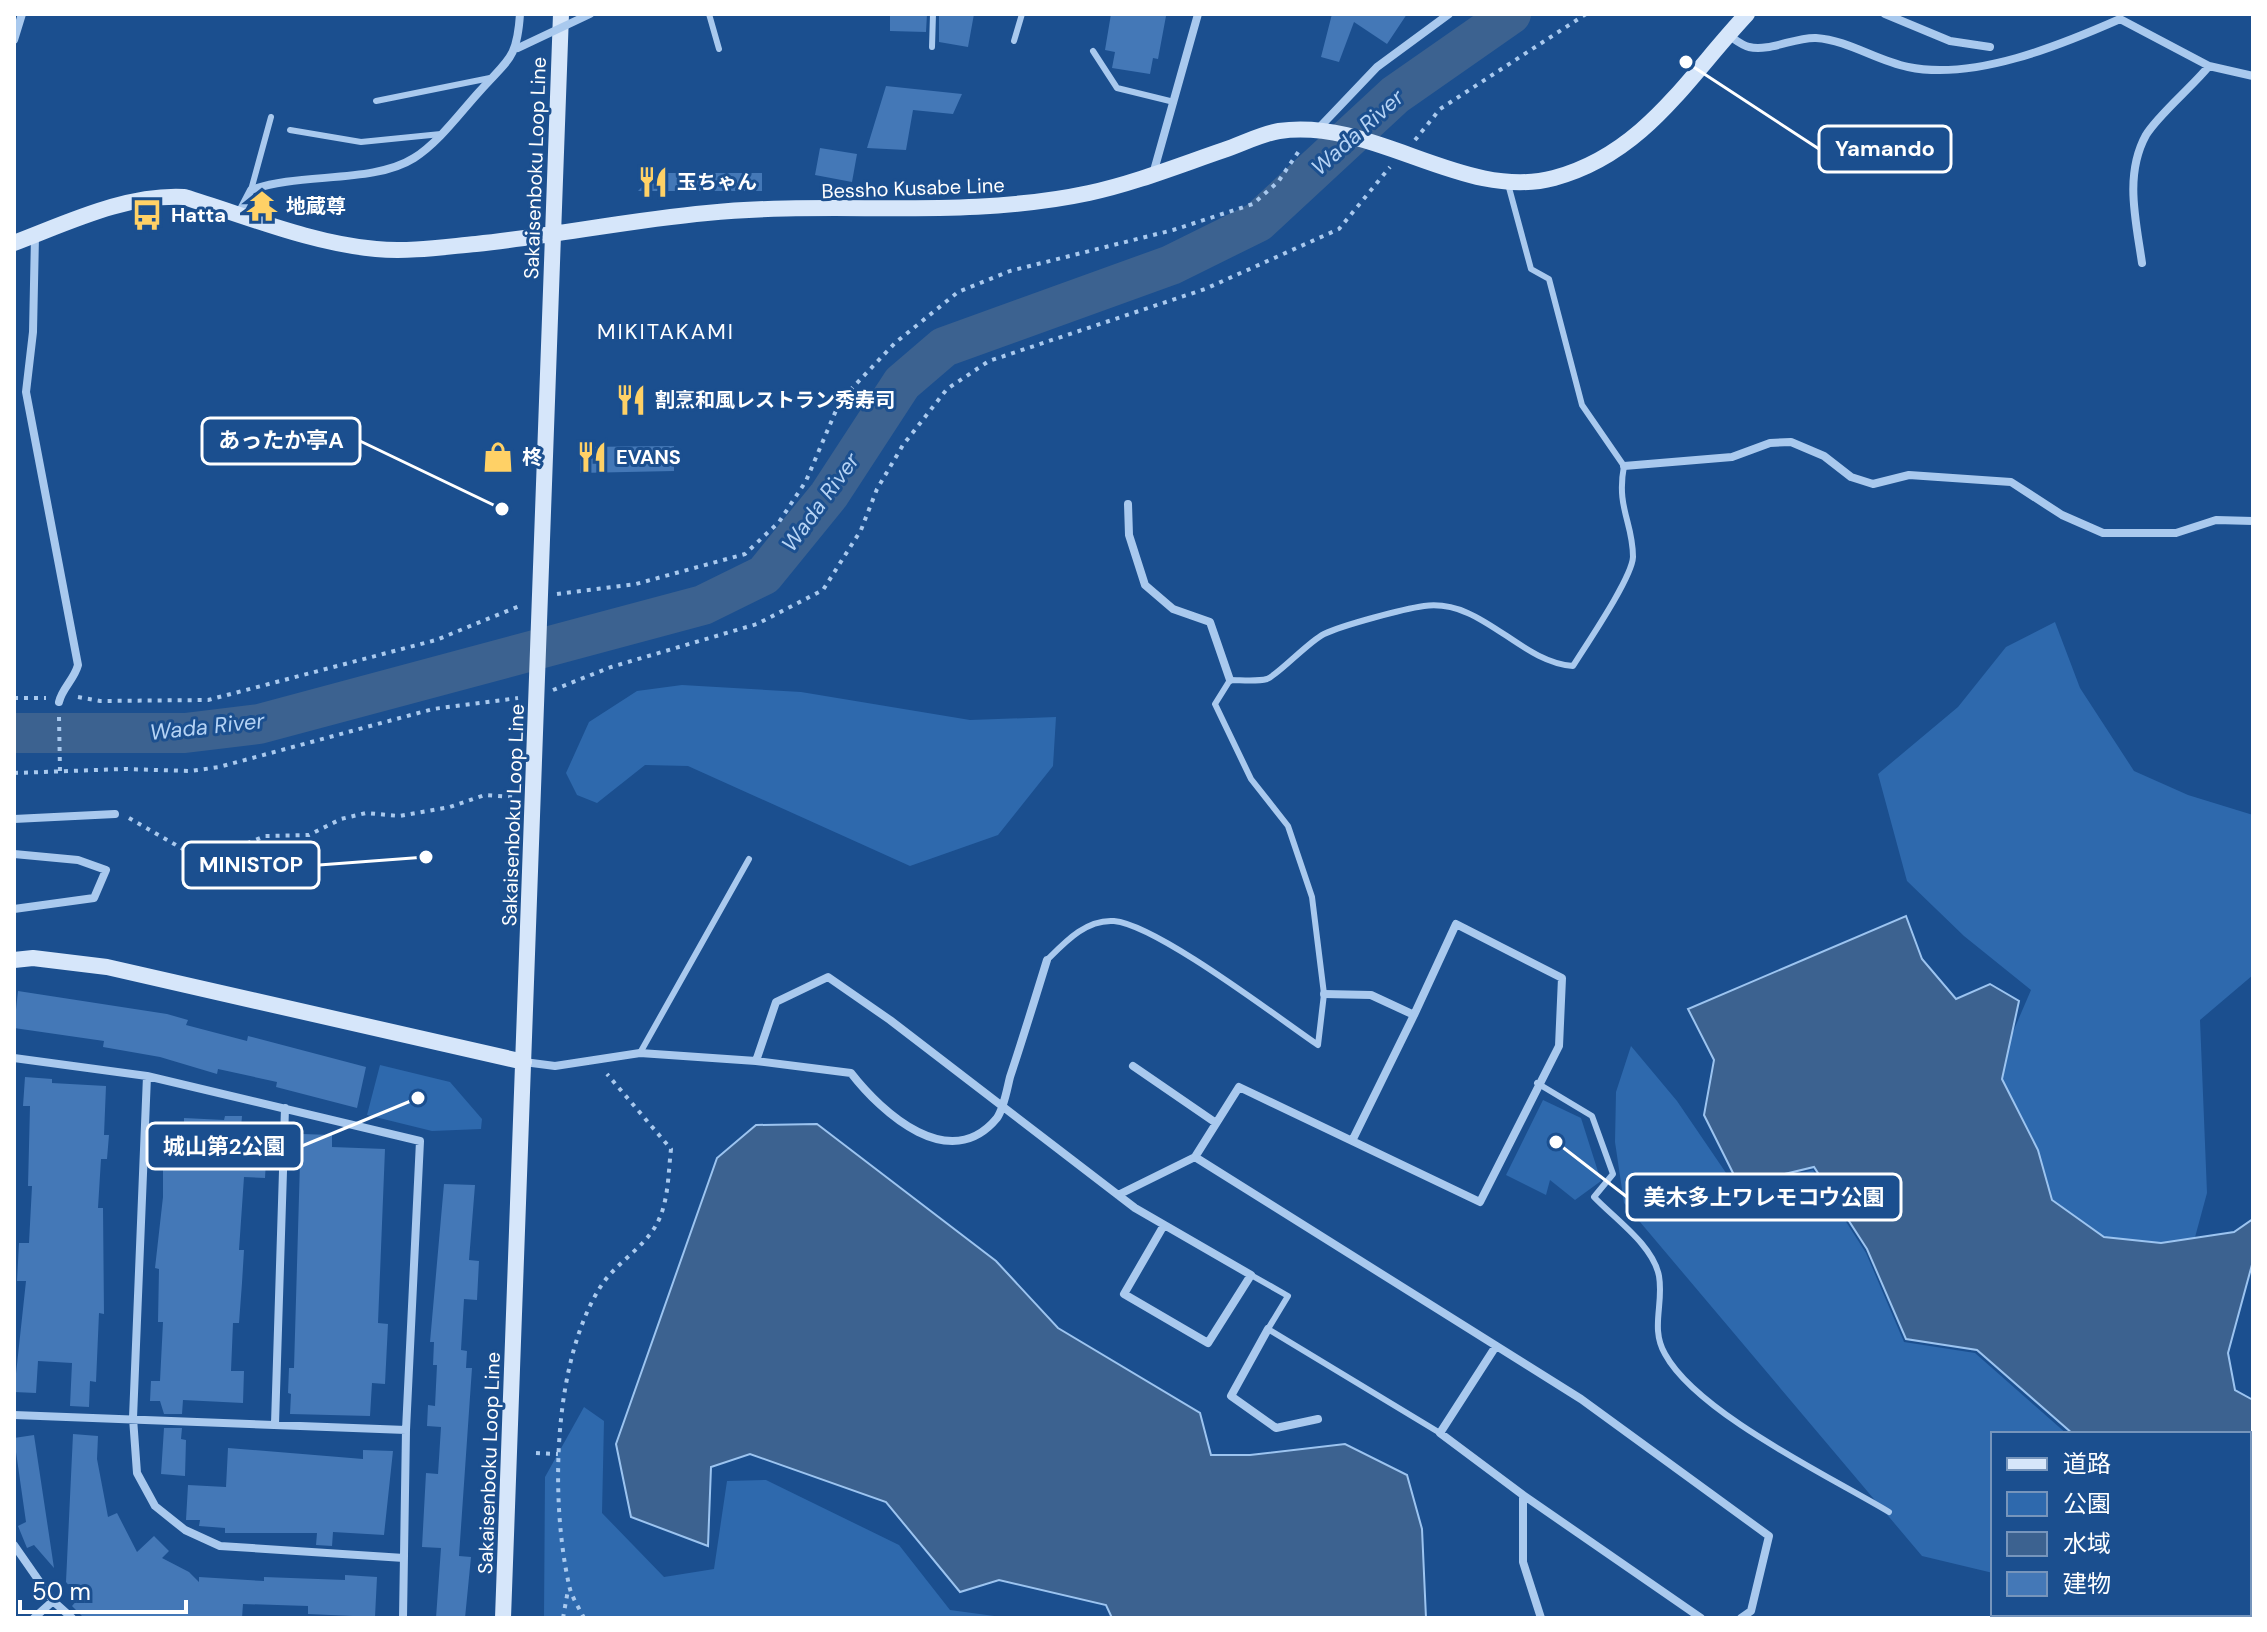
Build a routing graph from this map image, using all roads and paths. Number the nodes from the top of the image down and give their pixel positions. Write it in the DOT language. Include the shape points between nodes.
graph roads {
  1 [pos="22,14"];
  2 [pos="520,14"];
  3 [pos="561,14"];
  4 [pos="590,14"];
  5 [pos="709,14"];
  6 [pos="933,14"];
  7 [pos="1022,14"];
  8 [pos="1198,14"];
  9 [pos="1449,14"];
  10 [pos="1586,14"];
  11 [pos="1747,14"];
  12 [pos="1885,14"];
  13 [pos="1728,35"];
  14 [pos="14,40"];
  15 [pos="1014,41"];
  16 [pos="932,47"];
  17 [pos="1990,47"];
  18 [pos="518,48"];
  19 [pos="719,49"];
  20 [pos="1093,51"];
  21 [pos="2209,66"];
  22 [pos="2253,76"];
  23 [pos="491,78"];
  24 [pos="376,101"];
  25 [pos="1174,102"];
  26 [pos="271,117"];
  27 [pos="290,130"];
  28 [pos="1316,131"];
  29 [pos="442,133"];
  30 [pos="1405,154"];
  31 [pos="1153,174"];
  32 [pos="1508,184"];
  33 [pos="251,190"];
  34 [pos="239,213"];
  35 [pos="35,235"];
  36 [pos="553,236"];
  37 [pos="14,243"];
  38 [pos="2142,263"];
  39 [pos="1624,466"];
  40 [pos="1128,504"];
  41 [pos="2253,521"];
  42 [pos="540,596"];
  43 [pos="1230,680"];
  44 [pos="537,688"];
  45 [pos="14,698"];
  46 [pos="59,698"];
  47 [pos="14,773"];
  48 [pos="60,773"];
  49 [pos="533,799"];
  50 [pos="115,814"];
  51 [pos="14,819"];
  52 [pos="14,854"];
  53 [pos="749,859"];
  54 [pos="14,909"];
  55 [pos="14,960"];
  56 [pos="1047,960"];
  57 [pos="1324,994"];
  58 [pos="1414,1015"];
  59 [pos="640,1053"];
  60 [pos="14,1058"];
  61 [pos="756,1061"];
  62 [pos="524,1062"];
  63 [pos="597,1062"];
  64 [pos="1133,1066"];
  65 [pos="147,1076"];
  66 [pos="1537,1083"];
  67 [pos="1001,1106"];
  68 [pos="285,1108"];
  69 [pos="1216,1123"];
  70 [pos="1352,1141"];
  71 [pos="1195,1157"];
  72 [pos="1118,1195"];
  73 [pos="1164,1225"];
  74 [pos="1251,1275"];
  75 [pos="1268,1329"];
  76 [pos="1496,1346"];
  77 [pos="14,1415"];
  78 [pos="133,1418"];
  79 [pos="1318,1419"];
  80 [pos="275,1424"];
  81 [pos="406,1430"];
  82 [pos="1440,1433"];
  83 [pos="536,1453"];
  84 [pos="558,1454"];
  85 [pos="1523,1495"];
  86 [pos="1889,1512"];
  87 [pos="14,1545"];
  88 [pos="404,1558"];
  89 [pos="569,1587"];
  90 [pos="53,1601"];
  91 [pos="34,1618"];
  92 [pos="72,1618"];
  93 [pos="403,1618"];
  94 [pos="503,1618"];
  95 [pos="563,1618"];
  96 [pos="584,1618"];
  97 [pos="1541,1618"];
  98 [pos="1701,1618"];
  99 [pos="1741,1618"];
  1 -- 14 [label="street"];
  2 -- 18 [label="street"];
  3 -- 36 [label="main road, Sakaisenboku Loop Line"];
  4 -- 18 [label="street, bridge"];
  5 -- 19 [label="lane"];
  6 -- 16 [label="lane"];
  7 -- 15 [label="lane"];
  8 -- 25 [label="street"];
  9 -- 28 [label="street" via="1377,67"];
  10 -- 30 [label="path" via="1440,109"];
  11 -- 13 [label="main road, Bessho Kusabe Line"];
  12 -- 17 [label="street" via="1950,41"];
  13 -- 21 [label="street" via="1750,48 1814,38 1840,42 1884,62 1913,68 1985,66 2057,47 2120,19"];
  13 -- 32 [label="main road, Bessho Kusabe Line" via="1639,136 1586,168 1550,180"];
  18 -- 23 [label="street"];
  20 -- 25 [label="lane" via="1117,88"];
  21 -- 22 [label="street"];
  21 -- 38 [label="street" via="2147,133 2135,163 2132,198"];
  23 -- 24 [label="lane"];
  23 -- 29 [label="street"];
  25 -- 31 [label="street"];
  26 -- 33 [label="lane"];
  27 -- 29 [label="lane" via="361,142"];
  28 -- 30 [label="main road, Bessho Kusabe Line"];
  28 -- 31 [label="main road, Bessho Kusabe Line" via="1278,131"];
  28 -- 42 [label="path" via="1278,182 1253,204 1010,271 958,292 895,343 840,401 806,481 779,522 745,554 636,584"];
  29 -- 33 [label="street" via="415,158 394,167 275,181"];
  30 -- 32 [label="main road, Bessho Kusabe Line"];
  30 -- 44 [label="path" via="1339,229 1205,289 989,361 947,389 903,445 861,530 823,590 757,624"];
  31 -- 36 [label="main road, Bessho Kusabe Line" via="1030,204 708,212"];
  32 -- 39 [label="lane" via="1531,269 1549,279 1582,405"];
  33 -- 34 [label="street"];
  34 -- 35 [label="main road, Bessho Kusabe Line" via="164,196"];
  34 -- 36 [label="main road, Bessho Kusabe Line" via="335,242 378,249"];
  35 -- 37 [label="main road, Bessho Kusabe Line"];
  35 -- 46 [label="street" via="26,392 78,665"];
  36 -- 42 [label="main road, Sakaisenboku Loop Line"];
  39 -- 41 [label="street" via="1732,457 1770,443 1791,442 1873,484 1909,475 2011,482 2062,515 2103,533 2176,533 2216,520"];
  39 -- 43 [label="lane" via="1619,492 1633,558 1573,666 1557,665 1528,651 1504,632 1453,607 1425,606 1325,634 1269,679"];
  40 -- 43 [label="street" via="1129,535 1145,585 1173,609 1210,622"];
  42 -- 44 [label="main road, Sakaisenboku Loop Line"];
  42 -- 46 [label="path" via="436,640 208,700"];
  43 -- 57 [label="lane" via="1215,704 1251,779 1288,826 1312,897"];
  44 -- 48 [label="path" via="433,709 219,767"];
  44 -- 49 [label="main road, Sakaisenboku Loop Line"];
  45 -- 46 [label="path"];
  46 -- 48 [label="path"];
  47 -- 48 [label="path"];
  49 -- 50 [label="path" via="485,795 412,814 366,813 309,835 265,836 214,857 183,849 137,820"];
  49 -- 62 [label="main road, Sakaisenboku Loop Line"];
  50 -- 51 [label="street"];
  52 -- 54 [label="street" via="78,860 106,870 94,898"];
  53 -- 59 [label="lane"];
  55 -- 62 [label="main road" via="107,967"];
  56 -- 57 [label="lane" via="1088,926 1114,921 1156,936 1318,1045"];
  56 -- 67 [label="street"];
  57 -- 58 [label="street" via="1371,995"];
  58 -- 66 [label="street" via="1456,924 1562,978 1559,1046"];
  58 -- 70 [label="street"];
  59 -- 61 [label="street"];
  59 -- 63 [label="street"];
  60 -- 65 [label="street"];
  61 -- 67 [label="street" via="851,1073 875,1104 920,1134 945,1141 973,1137 998,1117"];
  61 -- 67 [label="street" via="776,1002 828,977"];
  62 -- 63 [label="street"];
  62 -- 94 [label="main road, Sakaisenboku Loop Line"];
  63 -- 84 [label="path" via="671,1149 665,1199 655,1227 602,1284 580,1326"];
  64 -- 69 [label="street"];
  65 -- 68 [label="street"];
  65 -- 78 [label="street"];
  66 -- 70 [label="street" via="1480,1202"];
  66 -- 86 [label="lane" via="1592,1116 1613,1174 1594,1197 1651,1255 1659,1278 1656,1337 1684,1380 1711,1405"];
  67 -- 72 [label="street"];
  68 -- 80 [label="street"];
  68 -- 81 [label="street" via="420,1141"];
  69 -- 70 [label="street" via="1239,1087"];
  69 -- 71 [label="street"];
  71 -- 72 [label="street"];
  71 -- 76 [label="street"];
  72 -- 73 [label="street"];
  73 -- 74 [label="street"];
  73 -- 74 [label="street" via="1124,1294 1208,1343"];
  74 -- 75 [label="lane" via="1288,1296"];
  75 -- 79 [label="street" via="1231,1396 1276,1428"];
  75 -- 82 [label="lane"];
  76 -- 82 [label="street"];
  76 -- 99 [label="street" via="1581,1399 1769,1536 1751,1611"];
  77 -- 78 [label="street"];
  78 -- 80 [label="street"];
  78 -- 88 [label="street" via="137,1473 155,1506 185,1530 220,1546"];
  80 -- 81 [label="street"];
  81 -- 88 [label="street"];
  82 -- 85 [label="street"];
  83 -- 84 [label="path"];
  84 -- 89 [label="path"];
  85 -- 97 [label="street" via="1523,1562"];
  85 -- 98 [label="street"];
  87 -- 90 [label="street"];
  88 -- 93 [label="street"];
  89 -- 95 [label="path"];
  89 -- 96 [label="path"];
  90 -- 91 [label="street"];
  90 -- 92 [label="street"];
}
